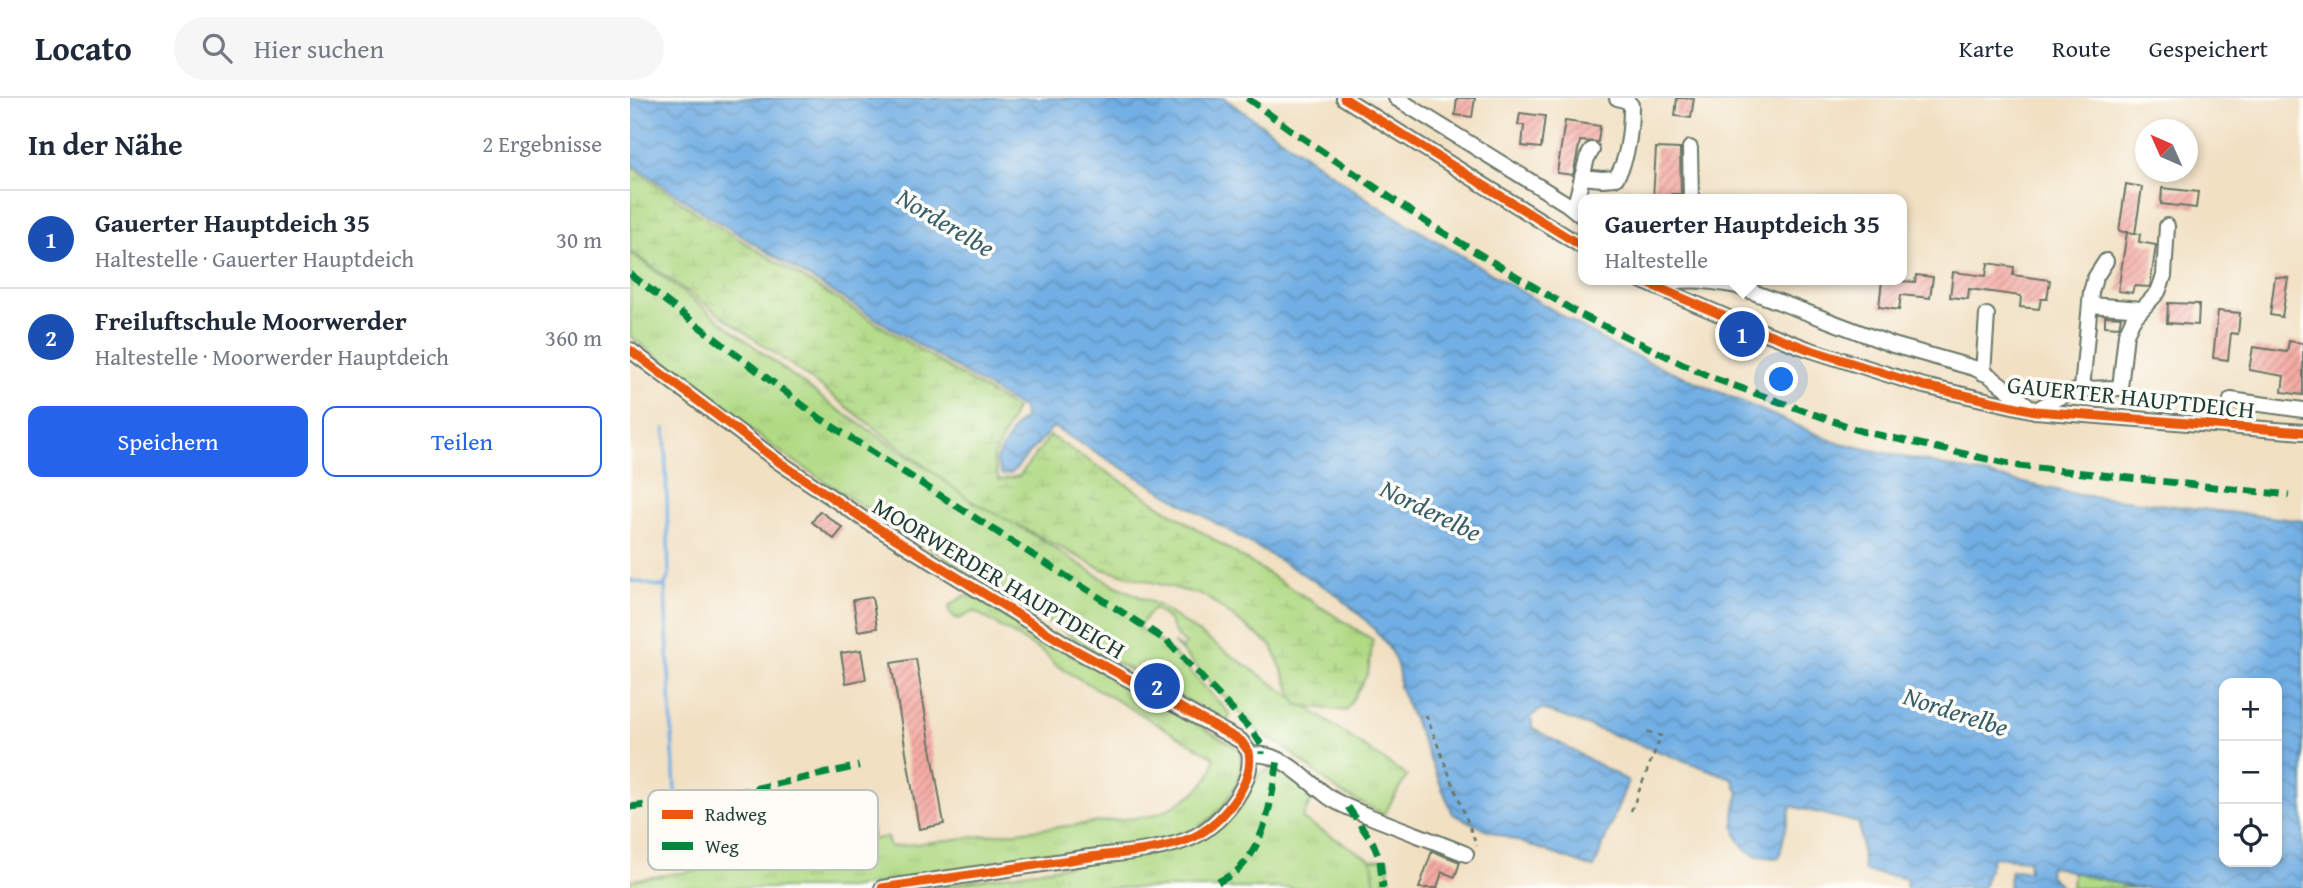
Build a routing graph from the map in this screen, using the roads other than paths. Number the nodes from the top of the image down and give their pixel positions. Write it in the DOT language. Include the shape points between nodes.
graph roads {
  1 [pos="1343,98"];
  2 [pos="1396,98"];
  3 [pos="1617,98"];
  4 [pos="1690,148"];
  5 [pos="1592,150"];
  6 [pos="1582,177"];
  7 [pos="1580,194"];
  8 [pos="1691,194"];
  9 [pos="1578,213"];
  10 [pos="2167,226"];
  11 [pos="1578,244"];
  12 [pos="2106,261"];
  13 [pos="1651,285"];
  14 [pos="1660,285"];
  15 [pos="1730,285"];
  16 [pos="1656,287"];
  17 [pos="2090,305"];
  18 [pos="2142,309"];
  19 [pos="1987,315"];
  20 [pos="630,350"];
  21 [pos="1983,373"];
  22 [pos="2082,389"];
  23 [pos="2231,400"];
  24 [pos="2303,410"];
  25 [pos="2035,411"];
  26 [pos="2303,432"];
  27 [pos="1250,755"];
  28 [pos="1473,853"];
  29 [pos="882,888"];
  1 -- 11 [label="street"];
  2 -- 9 [label="street"];
  3 -- 6 [label="street" via="1631,106 1622,168 1616,178"];
  4 -- 8 [label="street"];
  5 -- 6 [label="street"];
  6 -- 7 [label="street"];
  10 -- 18 [label="street" via="2164,276 2158,292"];
  12 -- 17 [label="street" via="2095,278"];
  13 -- 16 [label="street, GAUERTER HAUPTDEICH"];
  14 -- 16 [label="street, GAUERTER HAUPTDEICH"];
  15 -- 21 [label="street, GAUERTER HAUPTDEICH"];
  16 -- 25 [label="street, GAUERTER HAUPTDEICH" via="1866,368"];
  17 -- 18 [label="street"];
  17 -- 22 [label="street"];
  18 -- 22 [label="street" via="2126,334 2120,388"];
  19 -- 21 [label="street"];
  20 -- 27 [label="street, MOORWERDER HAUPTDEICH" via="865,520 1072,648 1241,741"];
  21 -- 25 [label="street, GAUERTER HAUPTDEICH"];
  22 -- 25 [label="street" via="2056,397"];
  23 -- 24 [label="street"];
  25 -- 26 [label="street, GAUERTER HAUPTDEICH"];
  27 -- 28 [label="street, MOORWERDER HAUPTDEICH" via="1273,757 1326,796 1384,822"];
  27 -- 29 [label="street" via="1246,776 1231,804 1215,823 1188,840"];
}
